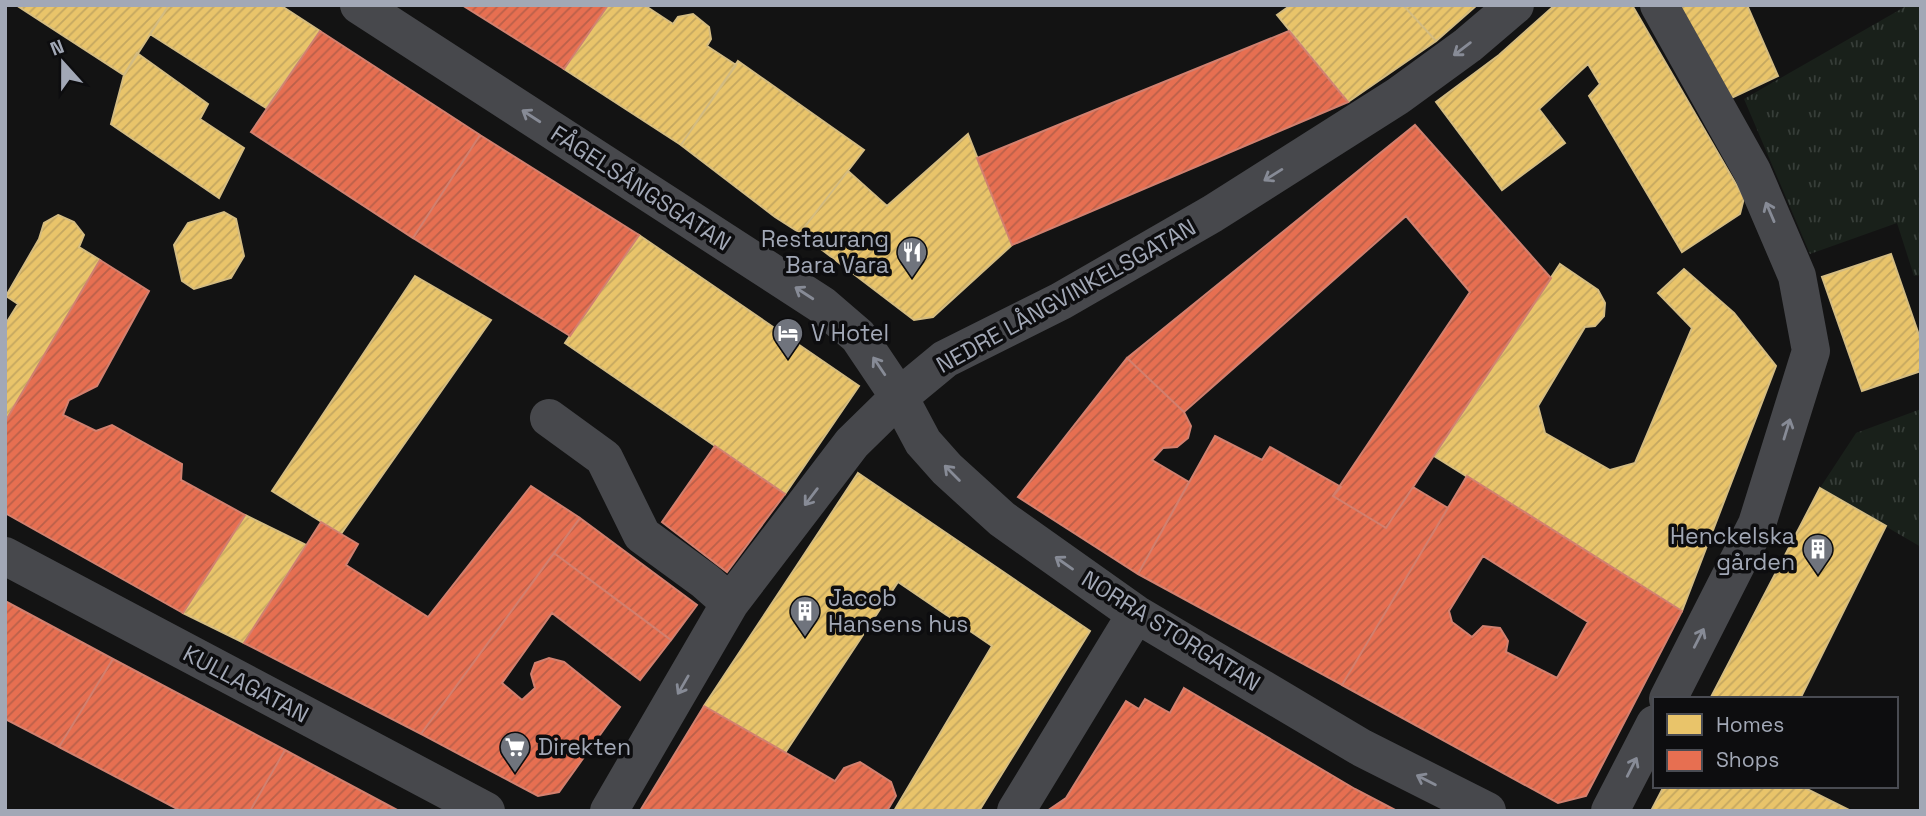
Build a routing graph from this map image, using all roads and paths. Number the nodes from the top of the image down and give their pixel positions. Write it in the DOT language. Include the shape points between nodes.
graph roads {
  1 [pos="359,5"];
  2 [pos="1515,5"];
  3 [pos="1659,5"];
  4 [pos="899,397"];
  5 [pos="549,418"];
  6 [pos="5,556"];
  7 [pos="730,603"];
  8 [pos="1136,614"];
  9 [pos="1669,697"];
  10 [pos="1653,728"];
  11 [pos="486,811"];
  12 [pos="609,811"];
  13 [pos="1016,811"];
  14 [pos="1487,811"];
  15 [pos="1610,811"];
  4 -- 1 [label="street, FÅGELSÅNGSGATAN, one-way" via="858,336 822,304"];
  2 -- 4 [label="street, NEDRE LÅNGVINKELSGATAN, one-way" via="1398,96 1259,185 1061,301 945,359"];
  9 -- 3 [label="street, one-way" via="1758,524 1811,351 1797,276 1752,171"];
  4 -- 7 [label="street, NEDRE LÅNGVINKELSGATAN, one-way" via="852,443"];
  8 -- 4 [label="street, NORRA STORGATAN, one-way" via="986,506 923,442"];
  5 -- 7 [label="street" via="604,458 642,535"];
  6 -- 11 [label="street, KULLAGATAN"];
  7 -- 12 [label="street, NEDRE LÅNGVINKELSGATAN, one-way"];
  8 -- 13 [label="street"];
  14 -- 8 [label="street, NORRA STORGATAN, one-way" via="1362,748"];
  15 -- 10 [label="street, one-way"];
}
